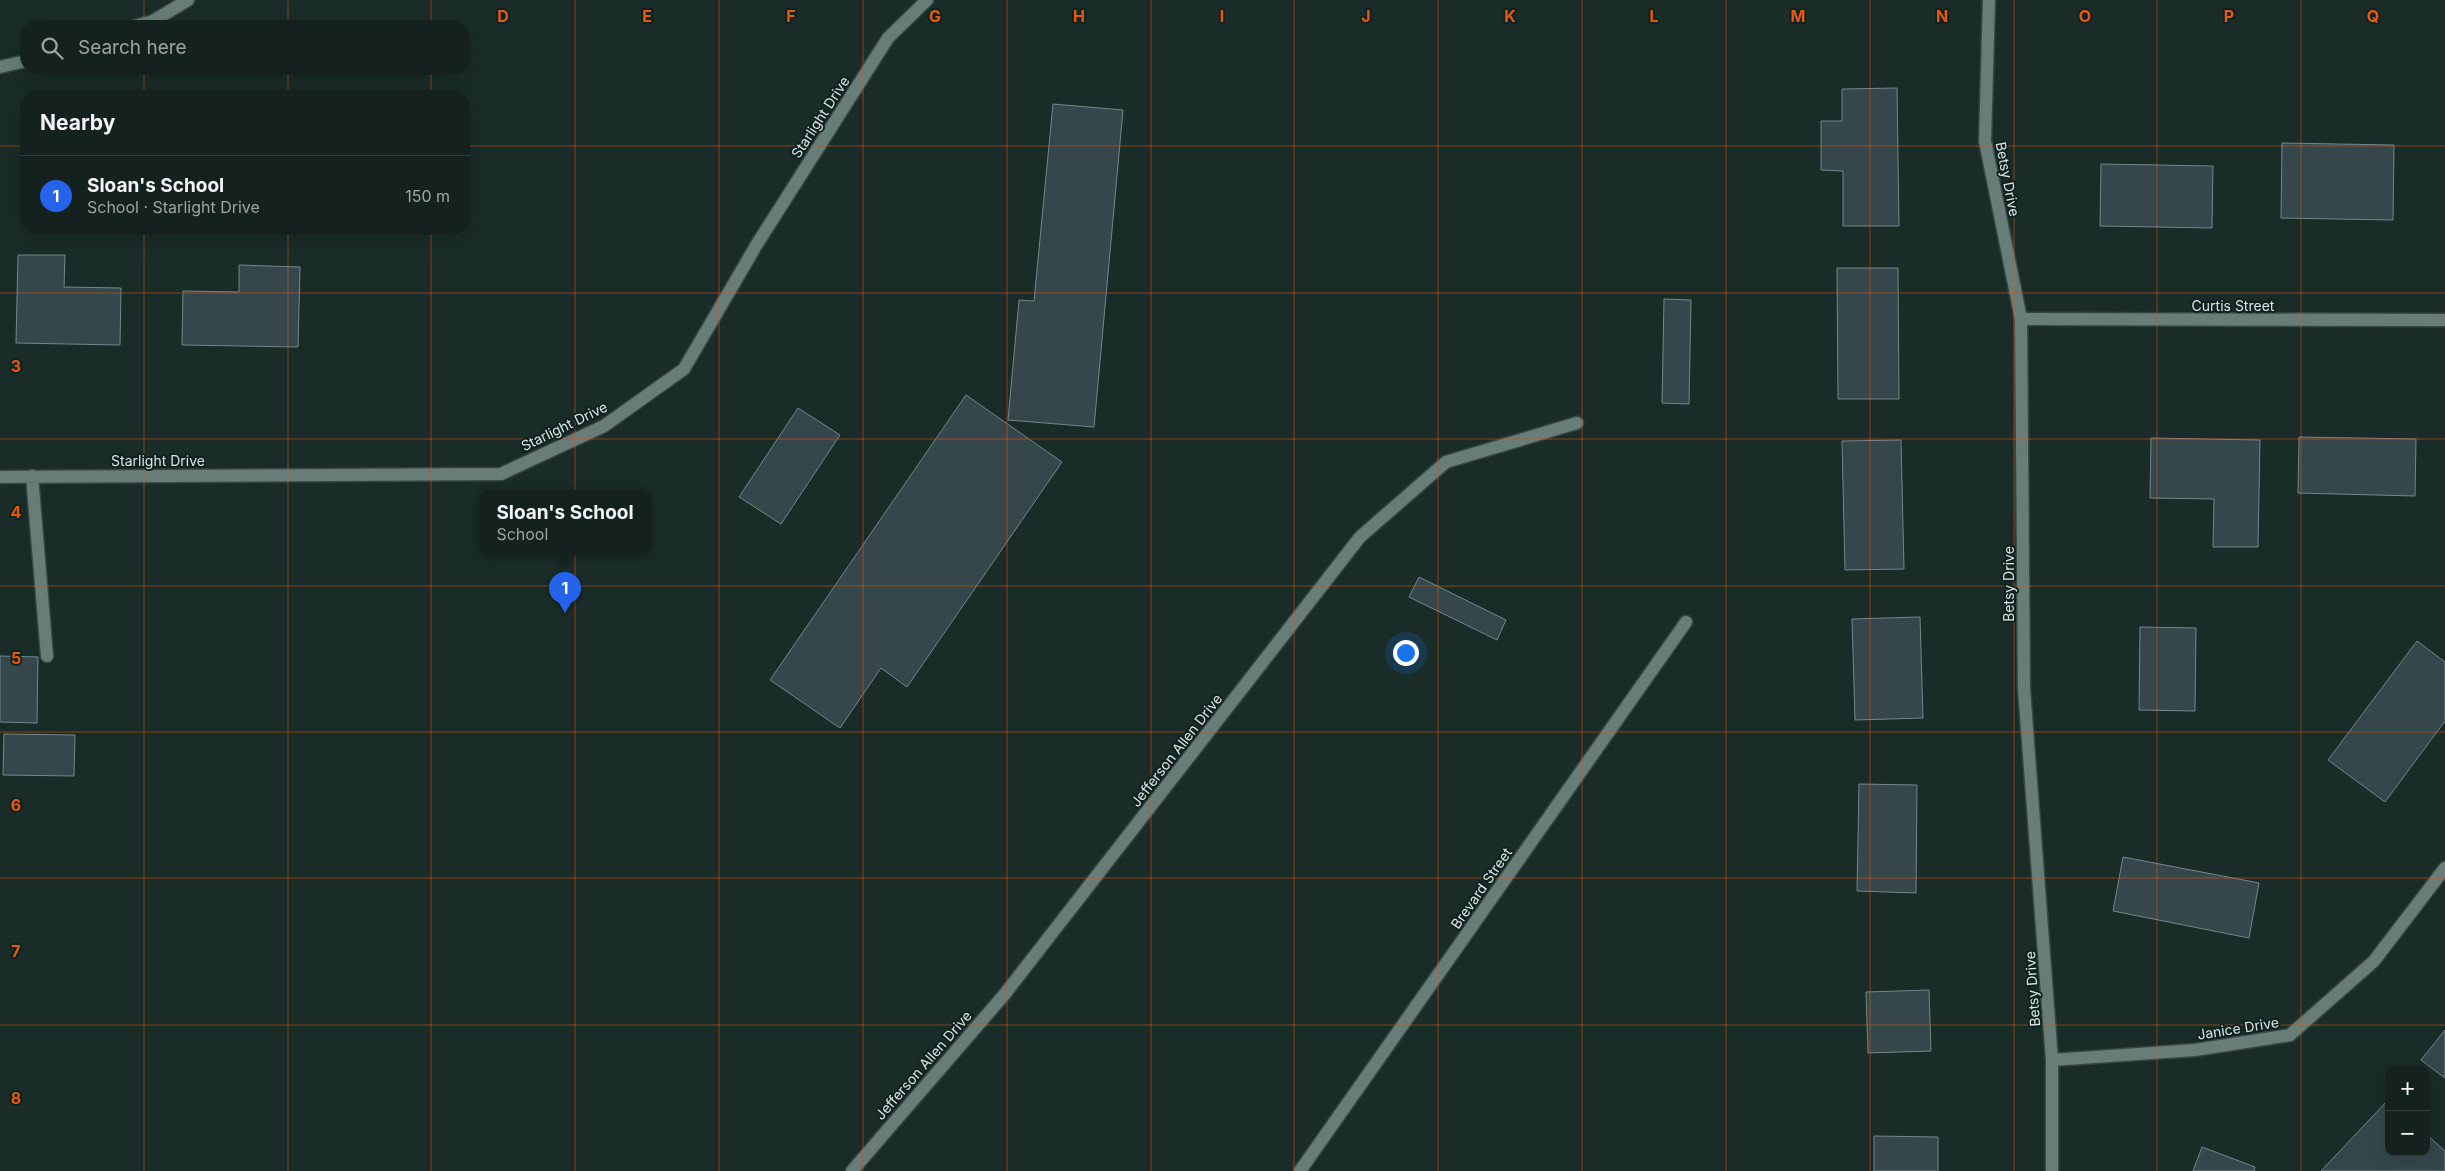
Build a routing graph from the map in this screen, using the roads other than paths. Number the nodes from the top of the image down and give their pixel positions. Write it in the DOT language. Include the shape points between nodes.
graph roads {
  1 [pos="188,0"];
  2 [pos="927,0"];
  3 [pos="1989,0"];
  4 [pos="153,20"];
  5 [pos="20,62"];
  6 [pos="0,67"];
  7 [pos="2021,319"];
  8 [pos="2445,320"];
  9 [pos="1577,423"];
  10 [pos="32,476"];
  11 [pos="0,477"];
  12 [pos="1686,622"];
  13 [pos="48,656"];
  14 [pos="2445,868"];
  15 [pos="2052,1060"];
  16 [pos="852,1171"];
  17 [pos="1300,1171"];
  18 [pos="2052,1171"];
  1 -- 4 [label="street"];
  2 -- 10 [label="street, Starlight Drive" via="888,38 757,244 684,369 604,426 501,474"];
  3 -- 7 [label="street, Betsy Drive" via="1985,141"];
  5 -- 6 [label="street"];
  7 -- 8 [label="street, Curtis Street"];
  7 -- 15 [label="street, Betsy Drive" via="2024,689"];
  9 -- 16 [label="street, Jefferson Allen Drive" via="1446,462 1360,537 1004,995"];
  10 -- 11 [label="street, Starlight Drive"];
  10 -- 13 [label="street"];
  12 -- 17 [label="street, Brevard Street"];
  14 -- 15 [label="street, Janice Drive" via="2374,961 2290,1035 2195,1050"];
  15 -- 18 [label="street, Betsy Drive"];
}
